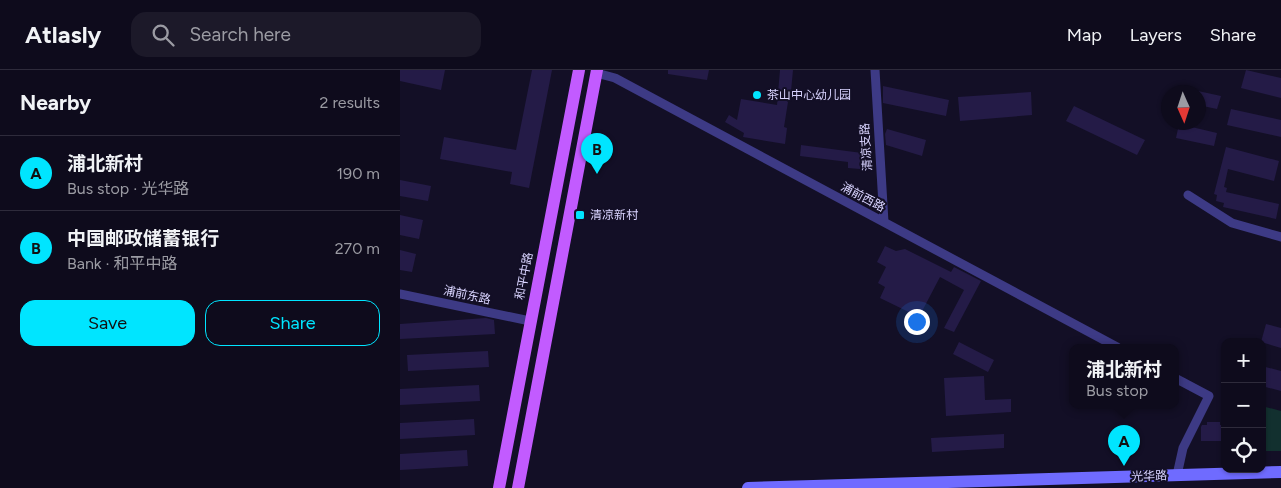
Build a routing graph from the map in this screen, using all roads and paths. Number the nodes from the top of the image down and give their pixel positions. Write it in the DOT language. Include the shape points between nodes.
graph roads {
  1 [pos="579,70"];
  2 [pos="875,70"];
  3 [pos="597,71"];
  4 [pos="1188,195"];
  5 [pos="884,222"];
  6 [pos="1281,237"];
  7 [pos="400,294"];
  8 [pos="530,321"];
  9 [pos="1111,344"];
  10 [pos="1179,380"];
  11 [pos="1281,472"];
  12 [pos="1177,475"];
  13 [pos="499,488"];
  14 [pos="518,488"];
  15 [pos="748,488"];
  1 -- 8 [label="main road, 和平中路"];
  2 -- 5 [label="street, 清凉支路"];
  3 -- 5 [label="street, 浦前西路"];
  3 -- 14 [label="main road"];
  4 -- 6 [label="street" via="1232,223"];
  5 -- 9 [label="street, 浦前西路"];
  7 -- 8 [label="street, 浦前东路"];
  8 -- 13 [label="main road, 和平中路"];
  10 -- 12 [label="street" via="1209,396 1183,448"];
  11 -- 12 [label="main road, 光华路"];
  12 -- 15 [label="main road, 光华路"];
}
